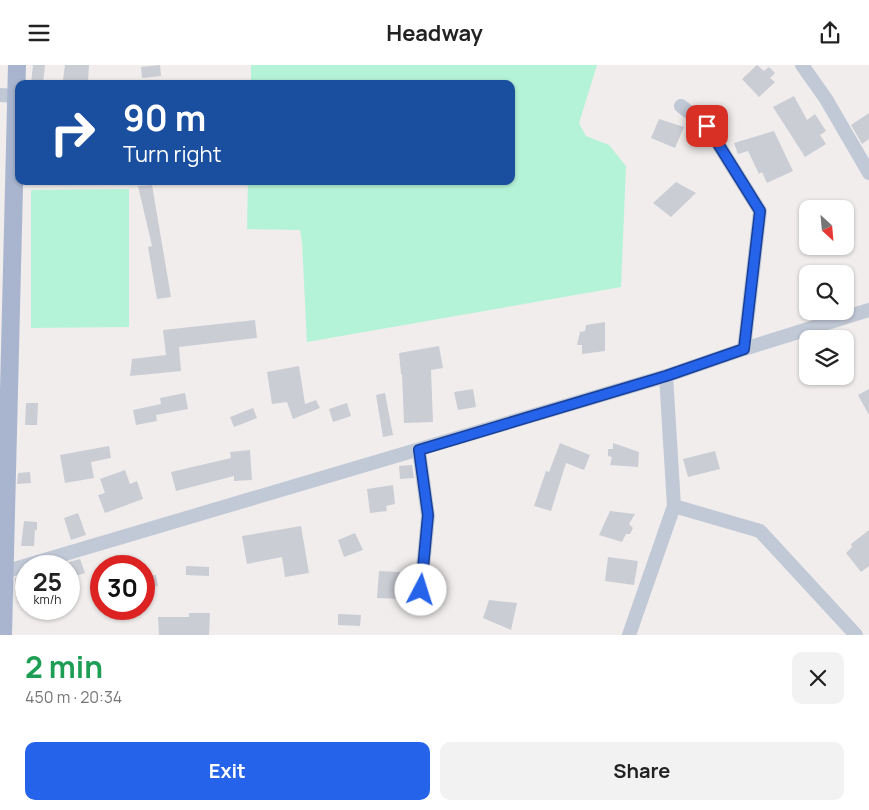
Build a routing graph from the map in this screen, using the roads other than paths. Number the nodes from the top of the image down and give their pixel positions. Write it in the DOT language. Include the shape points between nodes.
graph roads {
  1 [pos="17,65"];
  2 [pos="802,65"];
  3 [pos="8,96"];
  4 [pos="681,106"];
  5 [pos="869,173"];
  6 [pos="869,311"];
  7 [pos="744,349"];
  8 [pos="666,376"];
  9 [pos="419,450"];
  10 [pos="674,506"];
  11 [pos="4,572"];
  12 [pos="419,608"];
  13 [pos="7,634"];
  14 [pos="629,635"];
  15 [pos="856,635"];
  1 -- 3 [label="main road"];
  2 -- 5 [label="street"];
  3 -- 11 [label="main road"];
  4 -- 7 [label="street" via="707,126 760,211"];
  6 -- 7 [label="street"];
  7 -- 8 [label="street"];
  8 -- 9 [label="street"];
  8 -- 10 [label="street"];
  9 -- 11 [label="street"];
  9 -- 12 [label="street" via="428,515"];
  10 -- 14 [label="street"];
  10 -- 15 [label="street" via="760,531"];
  11 -- 13 [label="main road"];
}
